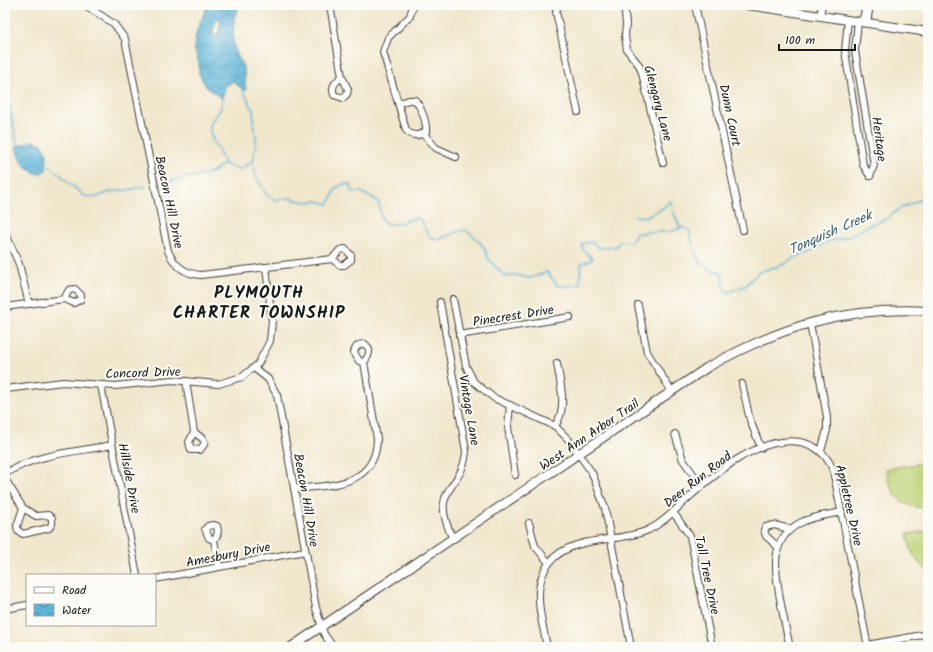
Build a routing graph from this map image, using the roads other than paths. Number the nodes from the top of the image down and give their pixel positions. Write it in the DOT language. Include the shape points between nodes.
graph roads {
  1 [pos="84,5"];
  2 [pos="330,5"];
  3 [pos="413,5"];
  4 [pos="558,5"];
  5 [pos="624,5"];
  6 [pos="695,5"];
  7 [pos="822,5"];
  8 [pos="757,6"];
  9 [pos="868,7"];
  10 [pos="820,16"];
  11 [pos="848,20"];
  12 [pos="862,22"];
  13 [pos="928,32"];
  14 [pos="857,65"];
  15 [pos="848,66"];
  16 [pos="342,77"];
  17 [pos="863,102"];
  18 [pos="399,103"];
  19 [pos="854,104"];
  20 [pos="578,112"];
  21 [pos="423,133"];
  22 [pos="456,156"];
  23 [pos="663,163"];
  24 [pos="744,230"];
  25 [pos="5,232"];
  26 [pos="332,259"];
  27 [pos="266,267"];
  28 [pos="64,299"];
  29 [pos="453,299"];
  30 [pos="440,302"];
  31 [pos="29,304"];
  32 [pos="638,305"];
  33 [pos="5,307"];
  34 [pos="928,311"];
  35 [pos="570,317"];
  36 [pos="810,323"];
  37 [pos="459,335"];
  38 [pos="364,362"];
  39 [pos="557,362"];
  40 [pos="254,368"];
  41 [pos="186,381"];
  42 [pos="742,384"];
  43 [pos="101,385"];
  44 [pos="5,389"];
  45 [pos="672,392"];
  46 [pos="510,405"];
  47 [pos="555,426"];
  48 [pos="194,432"];
  49 [pos="675,434"];
  50 [pos="112,445"];
  51 [pos="761,448"];
  52 [pos="821,451"];
  53 [pos="579,454"];
  54 [pos="5,474"];
  55 [pos="515,475"];
  56 [pos="5,479"];
  57 [pos="702,486"];
  58 [pos="294,489"];
  59 [pos="23,508"];
  60 [pos="673,512"];
  61 [pos="842,512"];
  62 [pos="529,523"];
  63 [pos="790,529"];
  64 [pos="453,539"];
  65 [pos="611,539"];
  66 [pos="214,540"];
  67 [pos="778,547"];
  68 [pos="306,551"];
  69 [pos="549,563"];
  70 [pos="219,566"];
  71 [pos="137,574"];
  72 [pos="156,579"];
  73 [pos="26,604"];
  74 [pos="5,609"];
  75 [pos="322,626"];
  76 [pos="928,634"];
  77 [pos="867,646"];
  78 [pos="291,647"];
  79 [pos="333,647"];
  80 [pos="547,647"];
  81 [pos="631,647"];
  82 [pos="712,647"];
  83 [pos="790,647"];
  1 -- 27 [label="street, Beacon Hill Drive" via="114,24 125,39 168,251 173,261 185,271 201,275"];
  2 -- 16 [label="street"];
  3 -- 18 [label="street" via="410,16 388,38 383,52"];
  4 -- 20 [label="street" via="556,12"];
  5 -- 23 [label="street, Glengary Lane" via="626,50 639,65 642,73"];
  6 -- 24 [label="street, Dunn Court"];
  7 -- 10 [label="street"];
  8 -- 10 [label="street"];
  9 -- 12 [label="street, Heritage"];
  10 -- 11 [label="street"];
  11 -- 12 [label="street"];
  11 -- 15 [label="street, Heritage" via="845,51"];
  12 -- 13 [label="street"];
  12 -- 14 [label="street, Heritage" via="855,51"];
  14 -- 15 [label="street"];
  14 -- 17 [label="street, Heritage"];
  15 -- 19 [label="street, Heritage"];
  17 -- 19 [label="street, Heritage"];
  17 -- 19 [label="street, Heritage" via="874,165 870,176 863,165"];
  18 -- 21 [label="street" via="406,130 416,136"];
  18 -- 21 [label="street" via="415,100 419,105 426,127 426,132"];
  21 -- 22 [label="street" via="436,148"];
  25 -- 31 [label="street" via="19,264"];
  26 -- 27 [label="street, Beacon Hill Drive"];
  27 -- 40 [label="street" via="272,332 266,352"];
  28 -- 31 [label="street"];
  29 -- 37 [label="street, Pinecrest Drive"];
  30 -- 64 [label="street, Vintage Lane" via="466,451 465,460 443,505 446,524"];
  31 -- 33 [label="street"];
  32 -- 45 [label="street" via="647,352"];
  34 -- 36 [label="street, West Ann Arbor Trail" via="872,311"];
  35 -- 37 [label="street, Pinecrest Drive"];
  36 -- 45 [label="street, West Ann Arbor Trail" via="747,346"];
  36 -- 52 [label="street" via="827,416 827,430"];
  37 -- 46 [label="street, Pinecrest Drive" via="466,366 474,382 489,395"];
  38 -- 58 [label="street" via="377,439 376,452 371,464 361,475 347,482"];
  39 -- 47 [label="street" via="562,405 560,418"];
  40 -- 41 [label="street, Concord Drive" via="242,377 226,383"];
  40 -- 58 [label="street, Beacon Hill Drive" via="268,379 277,395"];
  41 -- 43 [label="street, Concord Drive" via="161,381 130,386"];
  41 -- 48 [label="street"];
  42 -- 51 [label="street" via="750,420"];
  43 -- 44 [label="street, Concord Drive" via="63,382"];
  43 -- 50 [label="street, Hillside Drive"];
  45 -- 53 [label="street, West Ann Arbor Trail"];
  46 -- 47 [label="street, Pinecrest Drive"];
  46 -- 55 [label="street" via="508,427"];
  47 -- 53 [label="street, Pinecrest Drive"];
  49 -- 57 [label="street" via="683,460"];
  50 -- 54 [label="street" via="36,460"];
  50 -- 71 [label="street, Hillside Drive"];
  51 -- 52 [label="street, Deer Run Road" via="776,443 795,442 809,444"];
  51 -- 57 [label="street, Deer Run Road"];
  52 -- 61 [label="street, Appletree Drive" via="833,470"];
  53 -- 64 [label="street, West Ann Arbor Trail"];
  53 -- 65 [label="street, Pinecrest Drive" via="600,490"];
  56 -- 59 [label="street"];
  57 -- 60 [label="street, Deer Run Road"];
  58 -- 68 [label="street, Beacon Hill Drive"];
  59 -- 59 [label="street" via="17,526 22,534 49,528 52,524 52,518 36,516"];
  60 -- 65 [label="street, Deer Run Road" via="646,531"];
  60 -- 82 [label="street, Tall Tree Drive" via="690,536"];
  61 -- 63 [label="street" via="809,519"];
  61 -- 77 [label="street, Appletree Drive"];
  62 -- 69 [label="street" via="535,546"];
  63 -- 67 [label="street"];
  63 -- 67 [label="street" via="774,524 764,530 766,536"];
  64 -- 75 [label="street, West Ann Arbor Trail"];
  65 -- 69 [label="street, Deer Run Road" via="571,547"];
  65 -- 81 [label="street, Pinecrest Drive"];
  66 -- 70 [label="street"];
  67 -- 83 [label="street" via="775,572"];
  68 -- 70 [label="street, Amesbury Drive"];
  68 -- 75 [label="street, Beacon Hill Drive" via="316,608"];
  69 -- 80 [label="street" via="541,579 539,594"];
  70 -- 72 [label="street, Amesbury Drive"];
  73 -- 74 [label="street"];
  75 -- 78 [label="street, West Ann Arbor Trail"];
  75 -- 79 [label="street, Beacon Hill Drive"];
  76 -- 77 [label="street"];
}
